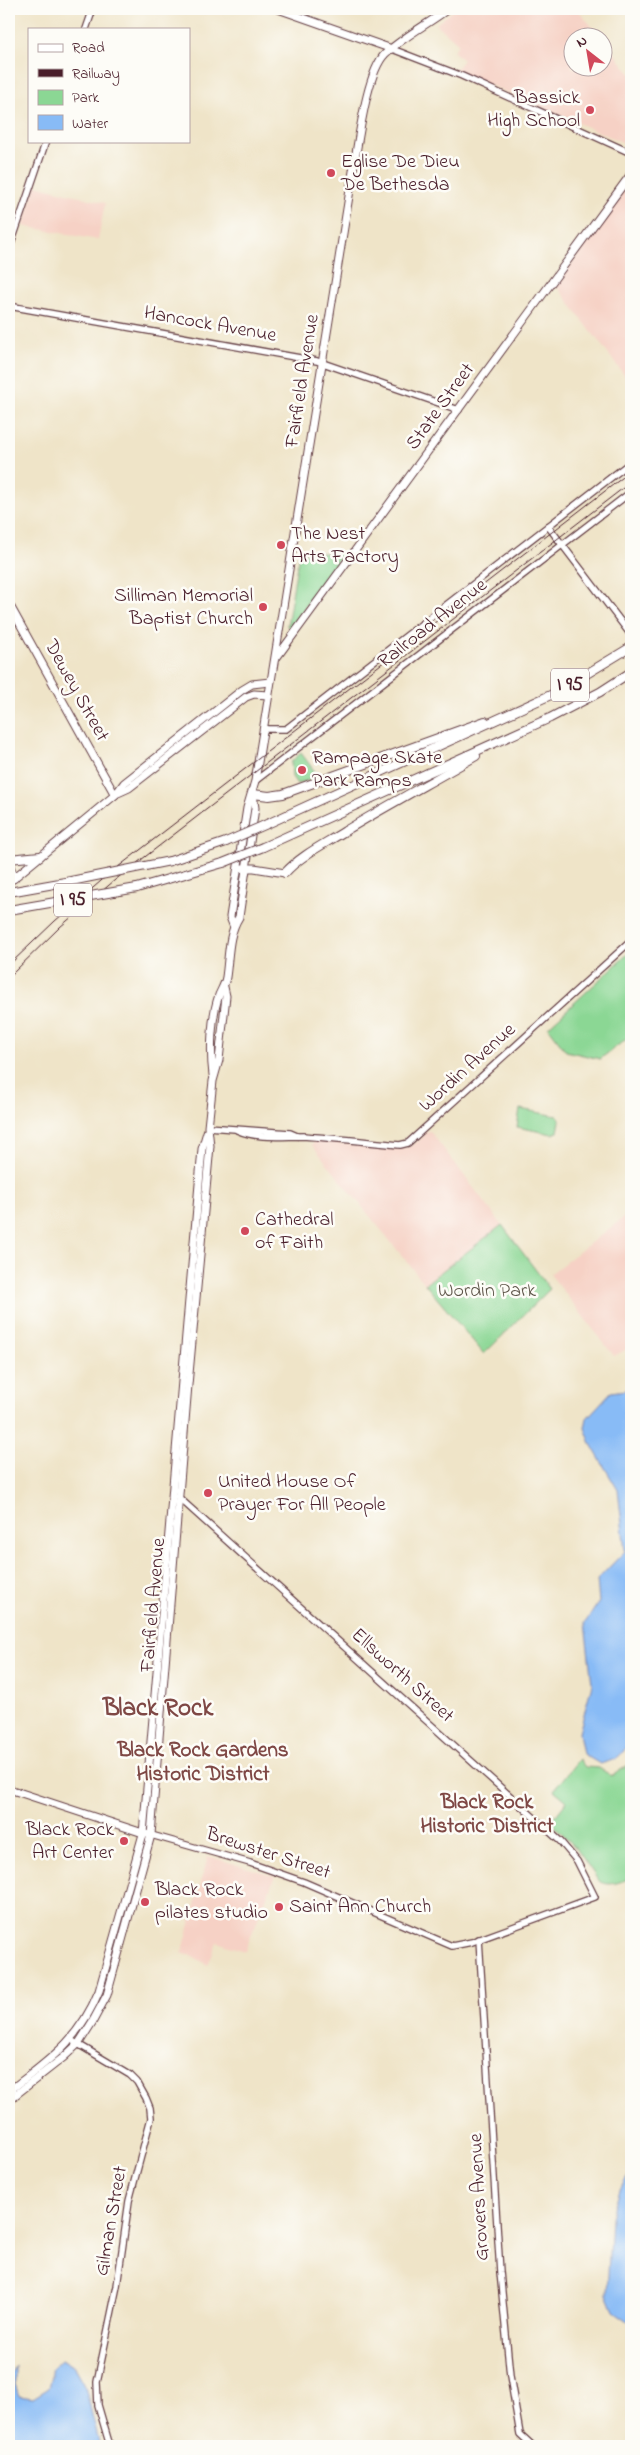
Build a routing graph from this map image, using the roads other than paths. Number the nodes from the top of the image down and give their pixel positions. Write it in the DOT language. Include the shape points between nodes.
graph roads {
  1 [pos="93,9"];
  2 [pos="278,9"];
  3 [pos="448,9"];
  4 [pos="86,28"];
  5 [pos="392,49"];
  6 [pos="46,142"];
  7 [pos="631,153"];
  8 [pos="631,174"];
  9 [pos="9,250"];
  10 [pos="9,306"];
  11 [pos="322,362"];
  12 [pos="459,410"];
  13 [pos="631,462"];
  14 [pos="631,492"];
  15 [pos="548,526"];
  16 [pos="562,545"];
  17 [pos="9,604"];
  18 [pos="280,632"];
  19 [pos="631,635"];
  20 [pos="291,638"];
  21 [pos="630,647"];
  22 [pos="276,658"];
  23 [pos="631,672"];
  24 [pos="270,682"];
  25 [pos="268,695"];
  26 [pos="211,719"];
  27 [pos="489,721"];
  28 [pos="264,729"];
  29 [pos="504,739"];
  30 [pos="255,782"];
  31 [pos="115,794"];
  32 [pos="253,794"];
  33 [pos="40,856"];
  34 [pos="9,859"];
  35 [pos="9,865"];
  36 [pos="242,868"];
  37 [pos="285,873"];
  38 [pos="11,880"];
  39 [pos="9,892"];
  40 [pos="9,910"];
  41 [pos="631,941"];
  42 [pos="208,1127"];
  43 [pos="177,1470"];
  44 [pos="172,1492"];
  45 [pos="178,1497"];
  46 [pos="9,1789"];
  47 [pos="147,1834"];
  48 [pos="596,1897"];
  49 [pos="479,1939"];
  50 [pos="75,2042"];
  51 [pos="9,2091"];
  52 [pos="9,2100"];
  53 [pos="110,2446"];
  54 [pos="533,2446"];
  1 -- 4 [label="street"];
  2 -- 5 [label="main road"];
  3 -- 5 [label="main road, Fairfield Avenue"];
  5 -- 7 [label="street" via="462,76"];
  5 -- 11 [label="main road, Fairfield Avenue" via="377,67 362,120"];
  6 -- 9 [label="street"];
  8 -- 12 [label="main road, State Street"];
  10 -- 11 [label="street, Hancock Avenue"];
  11 -- 12 [label="street, Hancock Avenue"];
  11 -- 18 [label="main road, Fairfield Avenue"];
  12 -- 20 [label="main road, State Street"];
  13 -- 15 [label="street, Railroad Avenue"];
  14 -- 16 [label="street, Railroad Avenue"];
  15 -- 16 [label="street"];
  15 -- 28 [label="street, Railroad Avenue" via="286,729"];
  16 -- 19 [label="street"];
  16 -- 30 [label="street, Railroad Avenue"];
  17 -- 31 [label="main road, Dewey Street"];
  18 -- 20 [label="main road"];
  18 -- 22 [label="main road, Fairfield Avenue"];
  20 -- 22 [label="main road, State Street"];
  21 -- 27 [label="highway, I 95" via="572,684"];
  22 -- 24 [label="main road, Fairfield Avenue"];
  23 -- 29 [label="highway, I 95" via="583,701"];
  24 -- 25 [label="main road, Fairfield Avenue"];
  24 -- 26 [label="main road" via="247,686"];
  25 -- 26 [label="main road" via="251,694"];
  25 -- 28 [label="main road, Fairfield Avenue"];
  26 -- 31 [label="main road" via="129,788"];
  27 -- 32 [label="highway" via="283,794"];
  27 -- 39 [label="highway, I 95, bridge" via="226,842 120,873"];
  28 -- 30 [label="main road, Fairfield Avenue"];
  29 -- 37 [label="highway" via="322,845"];
  29 -- 40 [label="highway, I 95, bridge" via="223,863 137,888"];
  30 -- 32 [label="main road, Fairfield Avenue"];
  31 -- 33 [label="main road"];
  32 -- 36 [label="main road, Fairfield Avenue" via="248,808"];
  33 -- 34 [label="highway"];
  33 -- 38 [label="main road"];
  35 -- 38 [label="highway"];
  36 -- 37 [label="main road"];
  36 -- 42 [label="main road, Fairfield Avenue" via="230,917 234,925"];
  41 -- 42 [label="street, Wordin Avenue" via="408,1143 278,1137"];
  42 -- 43 [label="main road, Fairfield Avenue" via="202,1149"];
  43 -- 44 [label="main road, Fairfield Avenue"];
  43 -- 45 [label="main road, Fairfield Avenue"];
  44 -- 45 [label="street, Ellsworth Street"];
  44 -- 47 [label="main road, Fairfield Avenue"];
  45 -- 47 [label="main road, Fairfield Avenue"];
  45 -- 48 [label="street, Ellsworth Street" via="560,1840 577,1860"];
  46 -- 47 [label="main road, Brewster Street"];
  47 -- 49 [label="street, Brewster Street" via="250,1863 331,1892 448,1945"];
  47 -- 50 [label="main road, Fairfield Avenue" via="99,1991"];
  48 -- 49 [label="street, Brewster Street"];
  49 -- 54 [label="street, Grovers Avenue" via="510,2376 520,2434"];
  50 -- 51 [label="main road, Fairfield Avenue"];
  50 -- 52 [label="main road, Fairfield Avenue" via="64,2057"];
  50 -- 53 [label="street, Gilman Street" via="133,2077 150,2108 150,2128 129,2200 117,2286 97,2382 97,2399"];
}
